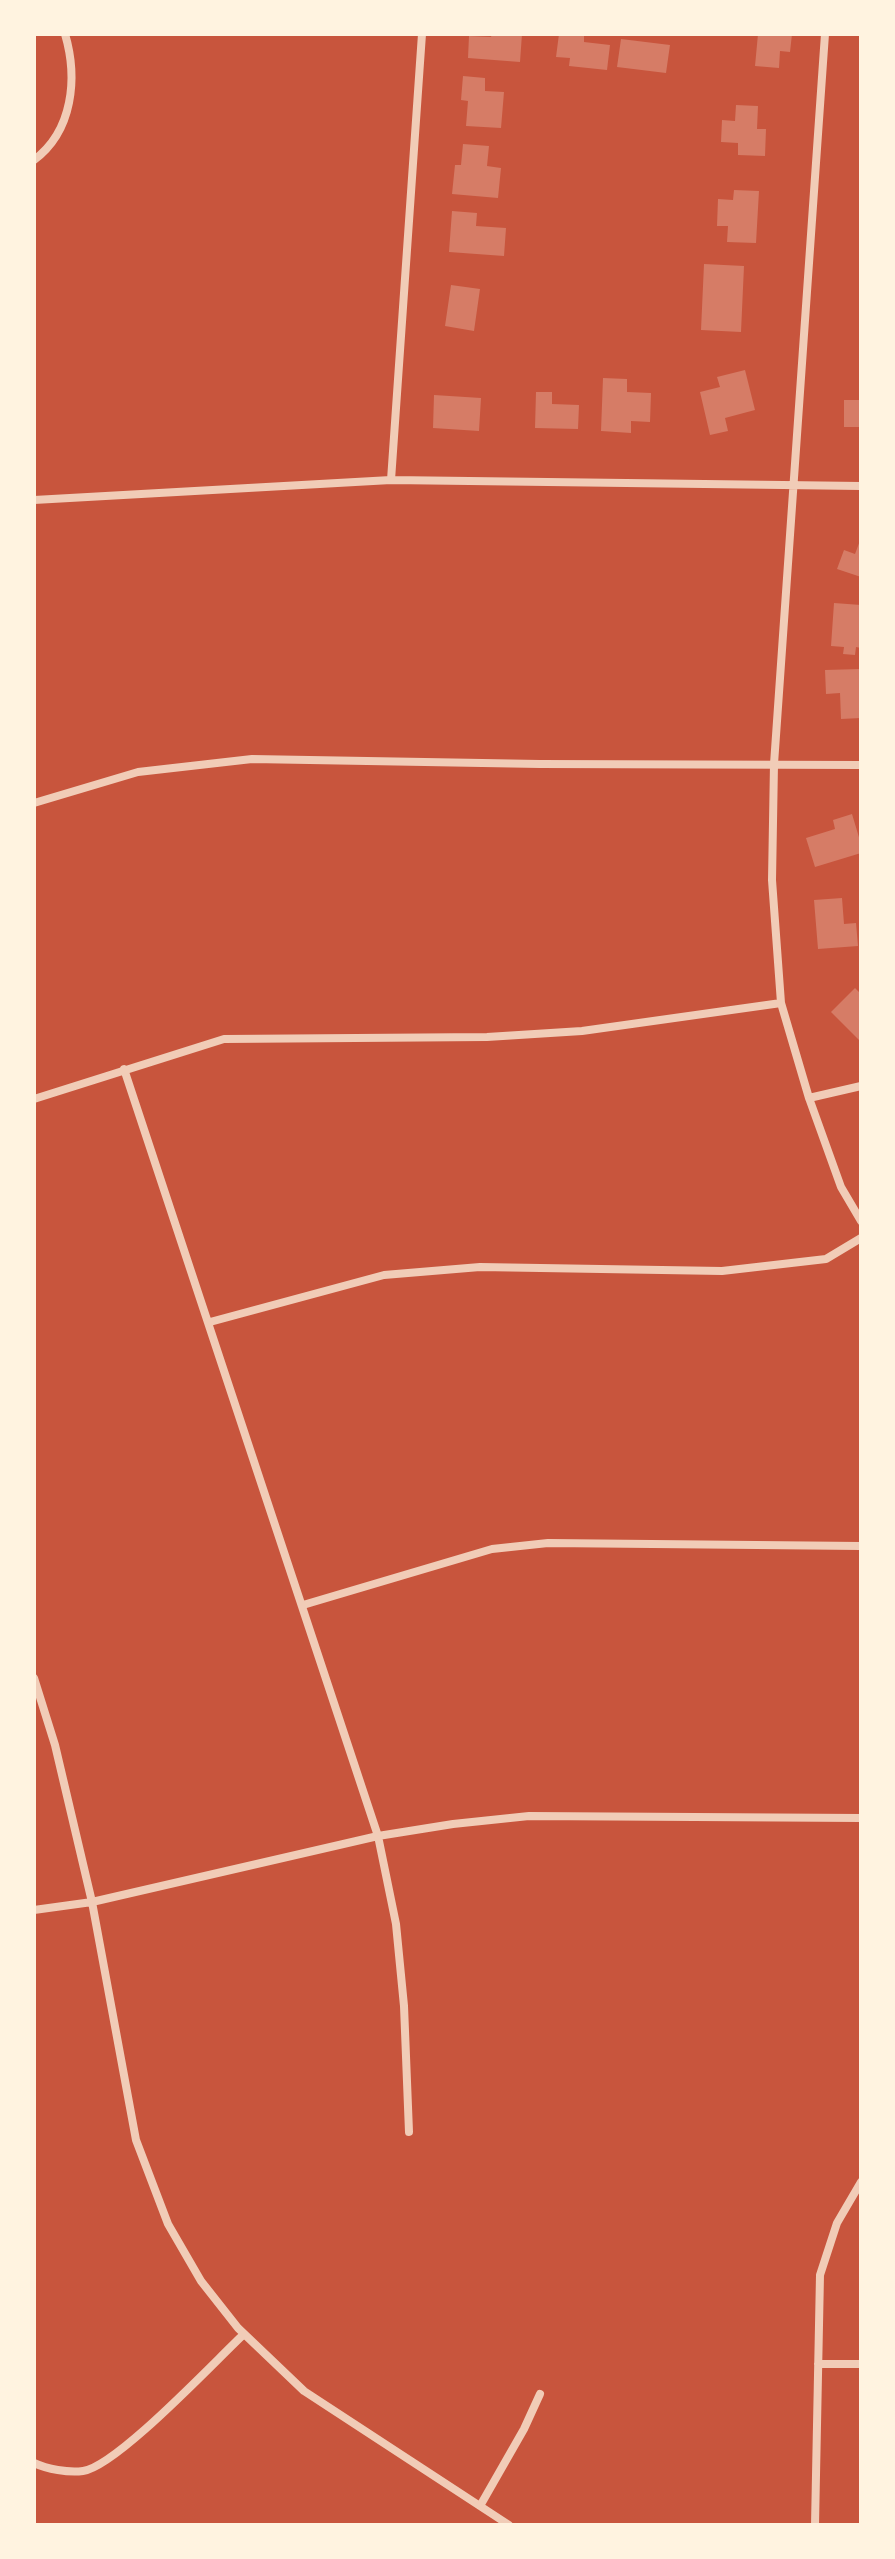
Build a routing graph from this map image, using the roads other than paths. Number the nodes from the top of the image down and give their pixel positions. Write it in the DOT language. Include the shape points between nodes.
graph roads {
  1 [pos="65,34"];
  2 [pos="422,34"];
  3 [pos="825,34"];
  4 [pos="34,160"];
  5 [pos="391,480"];
  6 [pos="793,485"];
  7 [pos="861,486"];
  8 [pos="34,500"];
  9 [pos="774,764"];
  10 [pos="861,765"];
  11 [pos="34,803"];
  12 [pos="781,1003"];
  13 [pos="124,1069"];
  14 [pos="861,1086"];
  15 [pos="809,1098"];
  16 [pos="34,1099"];
  17 [pos="861,1221"];
  18 [pos="861,1238"];
  19 [pos="210,1322"];
  20 [pos="861,1546"];
  21 [pos="303,1605"];
  22 [pos="34,1678"];
  23 [pos="861,1818"];
  24 [pos="378,1836"];
  25 [pos="92,1902"];
  26 [pos="34,1910"];
  27 [pos="409,2132"];
  28 [pos="861,2182"];
  29 [pos="244,2334"];
  30 [pos="818,2364"];
  31 [pos="861,2364"];
  32 [pos="540,2394"];
  33 [pos="34,2463"];
  34 [pos="480,2506"];
  35 [pos="509,2525"];
  36 [pos="815,2525"];
  1 -- 4 [label="street" via="69,104 60,132"];
  2 -- 5 [label="street"];
  3 -- 6 [label="street"];
  5 -- 6 [label="street"];
  5 -- 8 [label="street"];
  6 -- 7 [label="street"];
  6 -- 9 [label="street"];
  9 -- 10 [label="street"];
  9 -- 11 [label="street" via="252,759 138,772"];
  9 -- 12 [label="street" via="772,880"];
  12 -- 13 [label="street" via="582,1031 224,1039"];
  12 -- 15 [label="street"];
  13 -- 16 [label="street"];
  13 -- 19 [label="street"];
  14 -- 15 [label="street"];
  15 -- 17 [label="street" via="841,1187"];
  18 -- 19 [label="street" via="826,1259 722,1271 480,1267 384,1275"];
  19 -- 21 [label="street"];
  20 -- 21 [label="street" via="548,1543 492,1549"];
  21 -- 24 [label="street"];
  22 -- 25 [label="street"];
  23 -- 24 [label="street" via="529,1816"];
  24 -- 25 [label="street"];
  24 -- 27 [label="street" via="396,1924"];
  25 -- 26 [label="street"];
  25 -- 29 [label="street" via="136,2140 168,2224 201,2281"];
  28 -- 30 [label="street" via="837,2223 820,2275"];
  29 -- 33 [label="street" via="122,2450 85,2471"];
  29 -- 34 [label="street" via="304,2391"];
  30 -- 31 [label="street"];
  30 -- 36 [label="street"];
  32 -- 34 [label="street"];
  34 -- 35 [label="street"];
}
